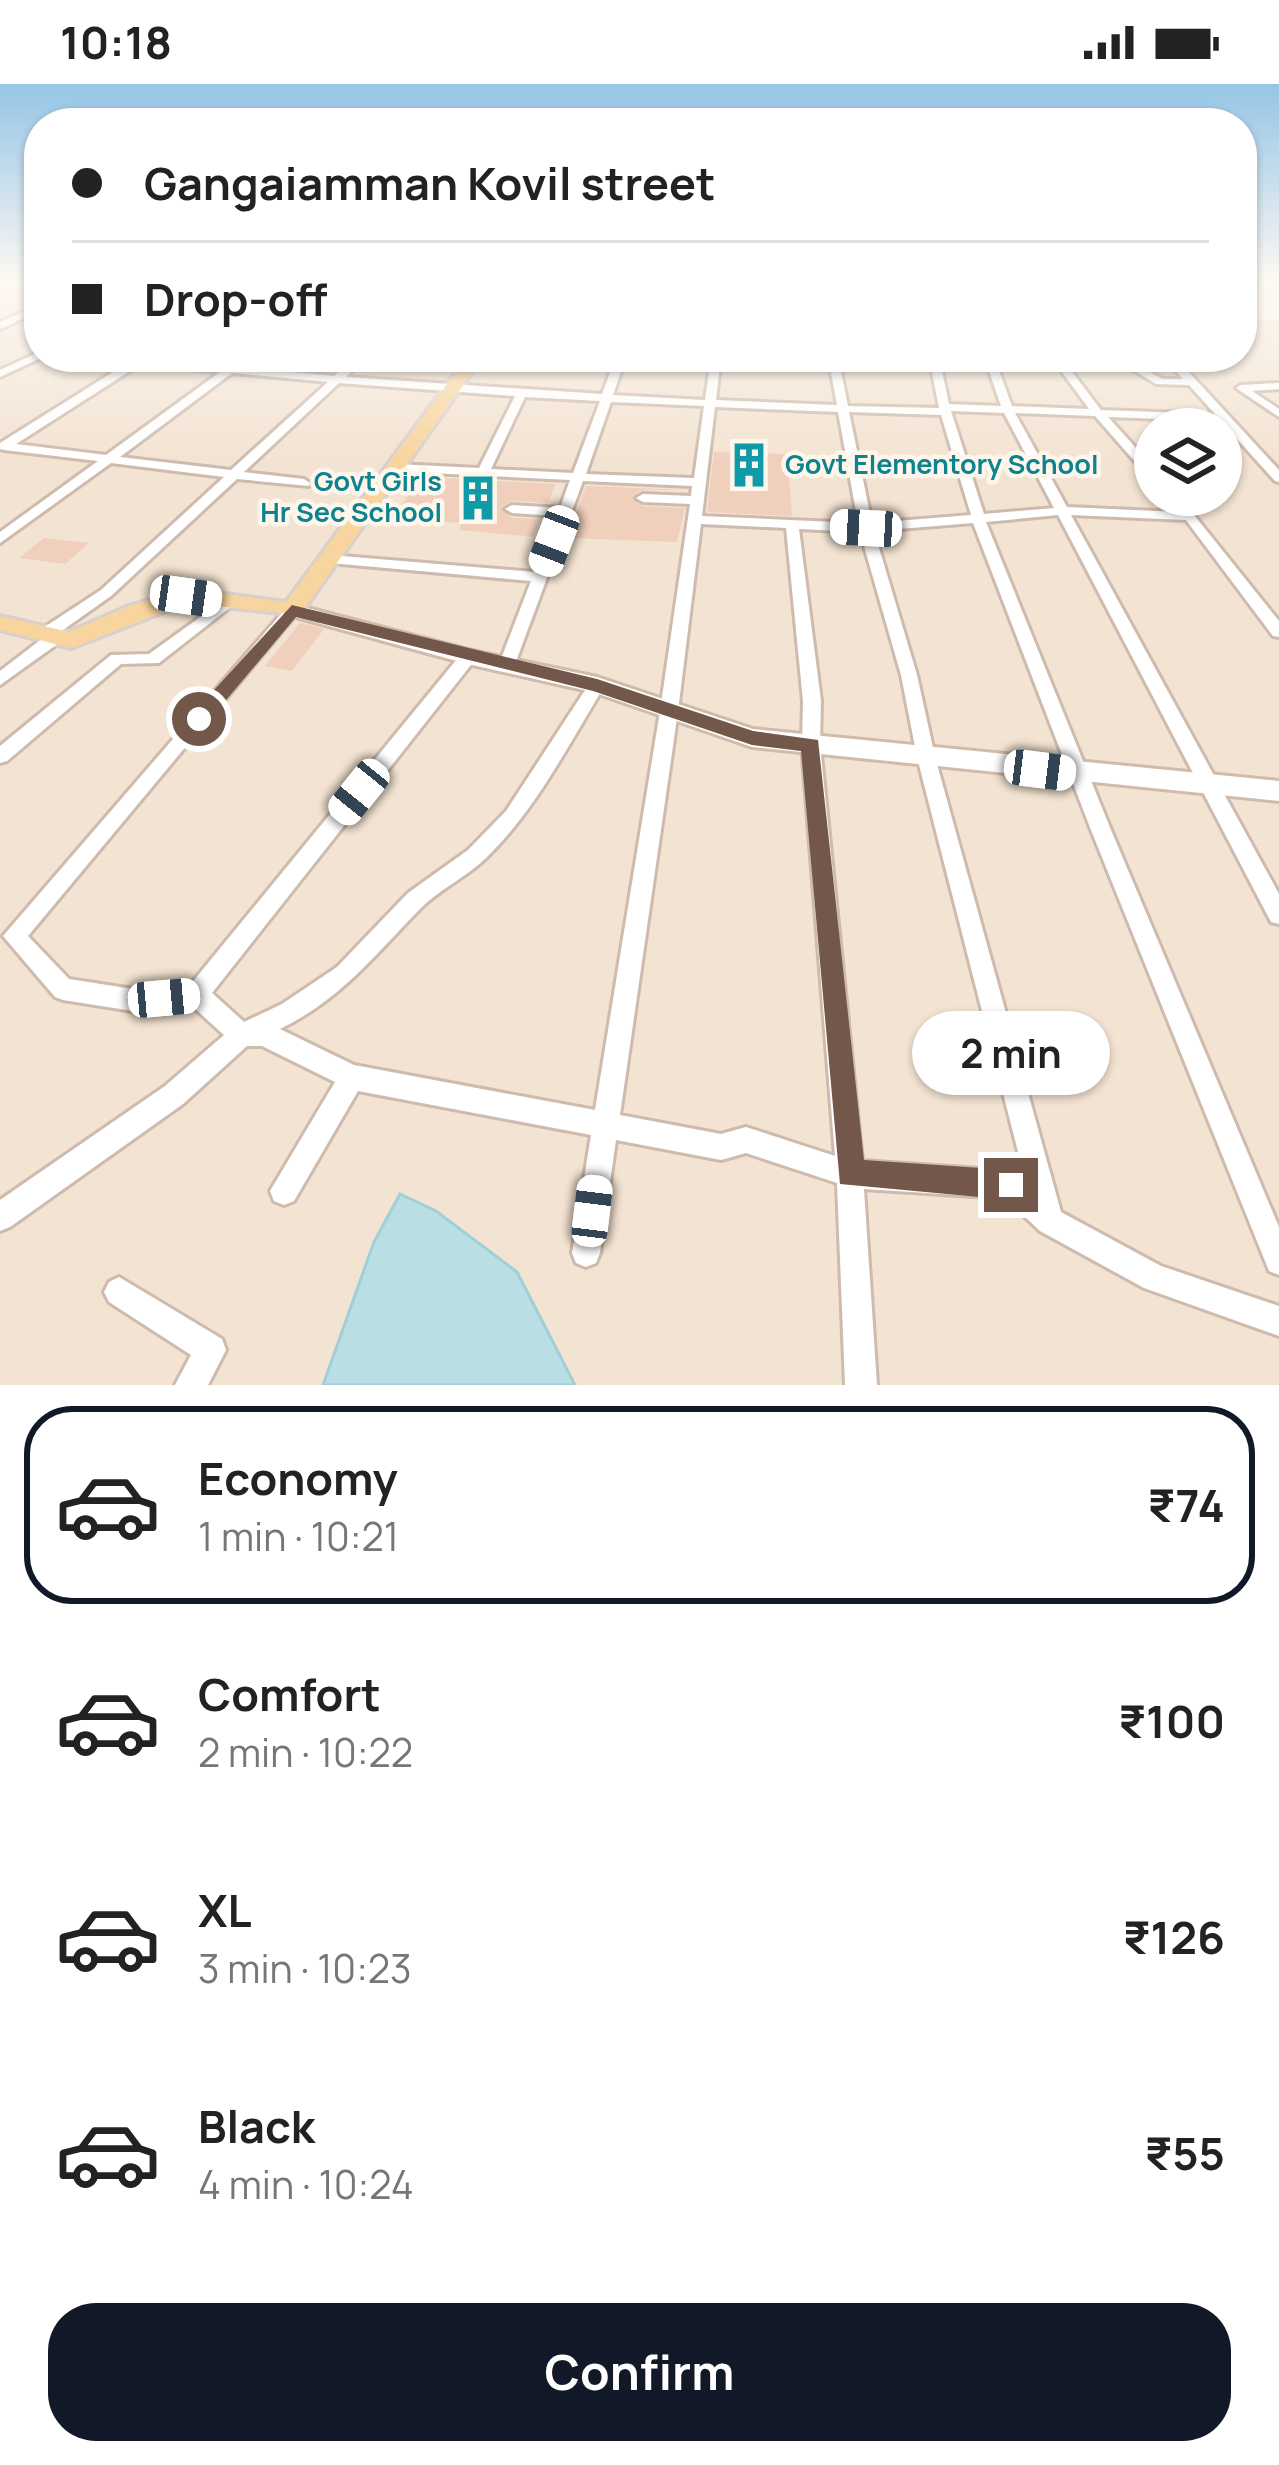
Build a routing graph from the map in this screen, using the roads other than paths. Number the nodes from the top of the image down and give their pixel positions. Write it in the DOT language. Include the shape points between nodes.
graph roads {
  1 [pos="121,372"];
  2 [pos="226,372"];
  3 [pos="253,372"];
  4 [pos="345,372"];
  5 [pos="464,372"];
  6 [pos="614,372"];
  7 [pos="714,372"];
  8 [pos="835,372"];
  9 [pos="936,372"];
  10 [pos="994,372"];
  11 [pos="1067,372"];
  12 [pos="1143,372"];
  13 [pos="1183,372"];
  14 [pos="338,379"];
  15 [pos="1196,385"];
  16 [pos="1279,386"];
  17 [pos="452,387"];
  18 [pos="1215,388"];
  19 [pos="524,390"];
  20 [pos="604,394"];
  21 [pos="709,403"];
  22 [pos="1216,408"];
  23 [pos="842,409"];
  24 [pos="1008,410"];
  25 [pos="943,412"];
  26 [pos="1098,413"];
  27 [pos="1134,414"];
  28 [pos="1279,414"];
  29 [pos="1242,437"];
  30 [pos="3,447"];
  31 [pos="1134,453"];
  32 [pos="110,459"];
  33 [pos="395,468"];
  34 [pos="483,472"];
  35 [pos="238,474"];
  36 [pos="578,477"];
  37 [pos="1279,478"];
  38 [pos="304,483"];
  39 [pos="643,498"];
  40 [pos="696,501"];
  41 [pos="512,508"];
  42 [pos="1062,511"];
  43 [pos="566,512"];
  44 [pos="1134,514"];
  45 [pos="1190,516"];
  46 [pos="978,517"];
  47 [pos="792,524"];
  48 [pos="866,528"];
  49 [pos="0,538"];
  50 [pos="330,559"];
  51 [pos="540,577"];
  52 [pos="228,602"];
  53 [pos="292,610"];
  54 [pos="0,623"];
  55 [pos="1279,632"];
  56 [pos="51,635"];
  57 [pos="468,657"];
  58 [pos="507,664"];
  59 [pos="0,680"];
  60 [pos="597,686"];
  61 [pos="669,711"];
  62 [pos="811,745"];
  63 [pos="0,756"];
  64 [pos="926,757"];
  65 [pos="1078,774"];
  66 [pos="1213,788"];
  67 [pos="1279,791"];
  68 [pos="1279,916"];
  69 [pos="196,995"];
  70 [pos="242,1034"];
  71 [pos="352,1077"];
  72 [pos="602,1127"];
  73 [pos="850,1174"];
  74 [pos="284,1191"];
  75 [pos="0,1217"];
  76 [pos="1050,1221"];
  77 [pos="586,1252"];
  78 [pos="1279,1261"];
  79 [pos="119,1292"];
  80 [pos="1279,1321"];
  81 [pos="190,1385"];
  82 [pos="861,1385"];
  1 -- 30 [label="street"];
  2 -- 32 [label="street"];
  3 -- 14 [label="street"];
  4 -- 14 [label="street"];
  5 -- 17 [label="main road"];
  6 -- 20 [label="street"];
  7 -- 21 [label="street"];
  8 -- 23 [label="street"];
  9 -- 25 [label="street"];
  10 -- 24 [label="street"];
  11 -- 26 [label="street"];
  12 -- 15 [label="street"];
  13 -- 15 [label="street"];
  14 -- 17 [label="street"];
  14 -- 35 [label="street"];
  15 -- 18 [label="street"];
  15 -- 22 [label="street"];
  16 -- 28 [label="street" via="1236,388"];
  17 -- 19 [label="street"];
  17 -- 33 [label="main road"];
  19 -- 20 [label="street"];
  19 -- 34 [label="street"];
  20 -- 21 [label="street"];
  20 -- 36 [label="street"];
  21 -- 23 [label="street"];
  21 -- 40 [label="street"];
  23 -- 25 [label="street"];
  23 -- 48 [label="street"];
  24 -- 25 [label="street"];
  24 -- 26 [label="street"];
  24 -- 42 [label="street"];
  25 -- 46 [label="street"];
  26 -- 27 [label="street"];
  26 -- 31 [label="street"];
  29 -- 37 [label="street"];
  30 -- 32 [label="street"];
  32 -- 35 [label="street"];
  32 -- 49 [label="street"];
  33 -- 34 [label="street"];
  33 -- 50 [label="main road"];
  34 -- 36 [label="street"];
  35 -- 38 [label="street"];
  35 -- 56 [label="street"];
  36 -- 40 [label="street"];
  36 -- 43 [label="street"];
  39 -- 40 [label="street"];
  40 -- 47 [label="street"];
  40 -- 61 [label="street"];
  41 -- 43 [label="street"];
  42 -- 44 [label="street"];
  42 -- 46 [label="street"];
  42 -- 66 [label="street"];
  43 -- 51 [label="street"];
  45 -- 55 [label="street"];
  46 -- 48 [label="street"];
  46 -- 65 [label="street"];
  47 -- 48 [label="street"];
  47 -- 62 [label="street"];
  48 -- 64 [label="street"];
  50 -- 51 [label="street"];
  50 -- 53 [label="main road"];
  51 -- 58 [label="street"];
  52 -- 53 [label="main road"];
  52 -- 56 [label="main road" via="186,596 71,640"];
  52 -- 63 [label="street" via="153,658 117,659"];
  53 -- 57 [label="main road"];
  53 -- 69 [label="street" via="14,936 63,988 133,1000"];
  54 -- 56 [label="main road"];
  56 -- 59 [label="street"];
  57 -- 58 [label="main road"];
  57 -- 69 [label="street"];
  58 -- 60 [label="main road"];
  60 -- 61 [label="main road"];
  60 -- 70 [label="street" via="540,780 475,856 416,899 346,974"];
  61 -- 62 [label="main road" via="752,738"];
  61 -- 72 [label="street"];
  62 -- 64 [label="main road"];
  62 -- 73 [label="street"];
  64 -- 65 [label="main road"];
  64 -- 76 [label="street"];
  65 -- 66 [label="main road"];
  65 -- 78 [label="street"];
  66 -- 67 [label="main road"];
  66 -- 68 [label="street"];
  69 -- 70 [label="street"];
  70 -- 71 [label="street" via="264,1034"];
  70 -- 75 [label="street" via="160,1105"];
  71 -- 72 [label="street"];
  71 -- 74 [label="street"];
  72 -- 73 [label="street" via="721,1147 746,1140"];
  72 -- 77 [label="street"];
  73 -- 76 [label="street" via="1011,1185"];
  73 -- 82 [label="street"];
  76 -- 80 [label="street" via="1154,1278"];
  79 -- 81 [label="street" via="211,1350"];
}
